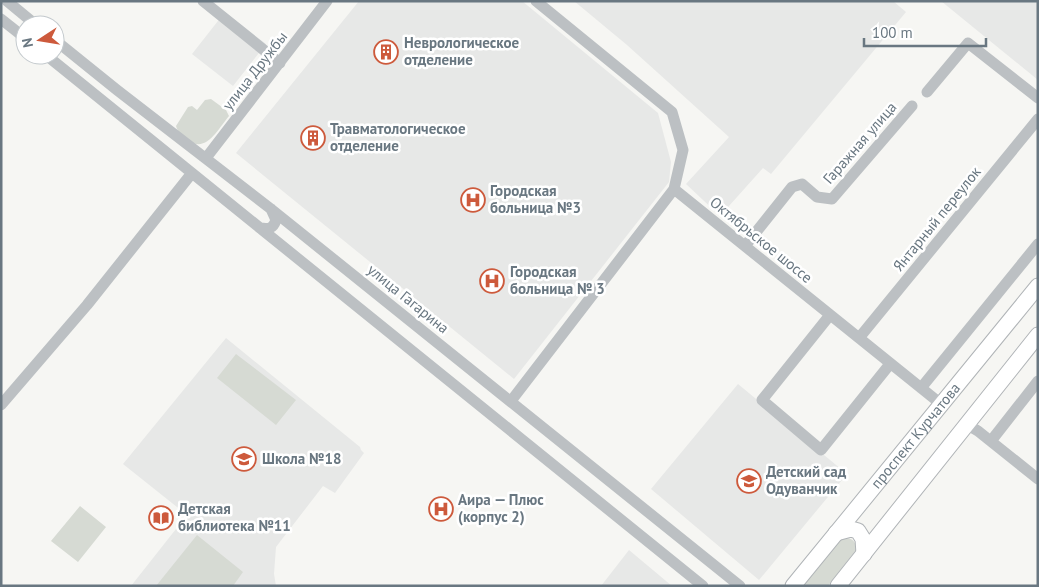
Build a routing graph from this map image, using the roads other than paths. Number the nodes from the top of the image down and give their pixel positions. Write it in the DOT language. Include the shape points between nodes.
graph roads {
  1 [pos="7,1"];
  2 [pos="203,1"];
  3 [pos="327,1"];
  4 [pos="536,1"];
  5 [pos="24,15"];
  6 [pos="1,19"];
  7 [pos="15,30"];
  8 [pos="65,48"];
  9 [pos="280,63"];
  10 [pos="58,65"];
  11 [pos="117,90"];
  12 [pos="927,92"];
  13 [pos="1038,98"];
  14 [pos="104,102"];
  15 [pos="912,106"];
  16 [pos="1038,119"];
  17 [pos="206,158"];
  18 [pos="192,173"];
  19 [pos="674,189"];
  20 [pos="272,209"];
  21 [pos="260,228"];
  22 [pos="1038,244"];
  23 [pos="745,246"];
  24 [pos="1038,286"];
  25 [pos="830,315"];
  26 [pos="1038,335"];
  27 [pos="859,338"];
  28 [pos="890,364"];
  29 [pos="1038,382"];
  30 [pos="921,388"];
  31 [pos="511,401"];
  32 [pos="941,404"];
  33 [pos="1,405"];
  34 [pos="966,424"];
  35 [pos="991,441"];
  36 [pos="1038,479"];
  37 [pos="836,533"];
  38 [pos="864,554"];
  39 [pos="704,586"];
  40 [pos="740,586"];
  41 [pos="793,586"];
  42 [pos="838,586"];
  1 -- 5 [label="street"];
  2 -- 9 [label="street"];
  3 -- 9 [label="street, улица Дружбы"];
  4 -- 19 [label="street" via="672,112 683,150"];
  6 -- 7 [label="street"];
  8 -- 11 [label="street, улица Гагарина"];
  9 -- 17 [label="street, улица Дружбы"];
  10 -- 14 [label="street"];
  11 -- 14 [label="street" via="106,89 102,96"];
  11 -- 17 [label="street, улица Гагарина"];
  12 -- 13 [label="street" via="968,42"];
  14 -- 18 [label="street"];
  15 -- 23 [label="street, Гаражная улица" via="832,199 817,197 802,184 792,187"];
  16 -- 27 [label="street, Янтарный переулок"];
  17 -- 20 [label="street, улица Гагарина"];
  18 -- 21 [label="street"];
  18 -- 33 [label="street"];
  19 -- 23 [label="street, Октябрьское шоссе"];
  19 -- 31 [label="street"];
  20 -- 21 [label="street" via="276,220 274,226"];
  20 -- 31 [label="street, улица Гагарина"];
  21 -- 39 [label="street"];
  22 -- 30 [label="street"];
  23 -- 25 [label="street, Октябрьское шоссе"];
  24 -- 32 [label="main road, проспект Курчатова"];
  25 -- 27 [label="street, Октябрьское шоссе"];
  25 -- 28 [label="street" via="762,400 821,450"];
  26 -- 34 [label="main road"];
  27 -- 28 [label="street, Октябрьское шоссе"];
  28 -- 30 [label="street, Октябрьское шоссе"];
  29 -- 35 [label="street"];
  30 -- 32 [label="street, Октябрьское шоссе"];
  31 -- 40 [label="street, улица Гагарина"];
  32 -- 37 [label="main road, проспект Курчатова"];
  34 -- 35 [label="street"];
  34 -- 38 [label="main road"];
  35 -- 36 [label="street"];
  37 -- 38 [label="main road" via="850,529 858,531 863,539"];
  37 -- 41 [label="main road, проспект Курчатова"];
  38 -- 42 [label="main road"];
}
